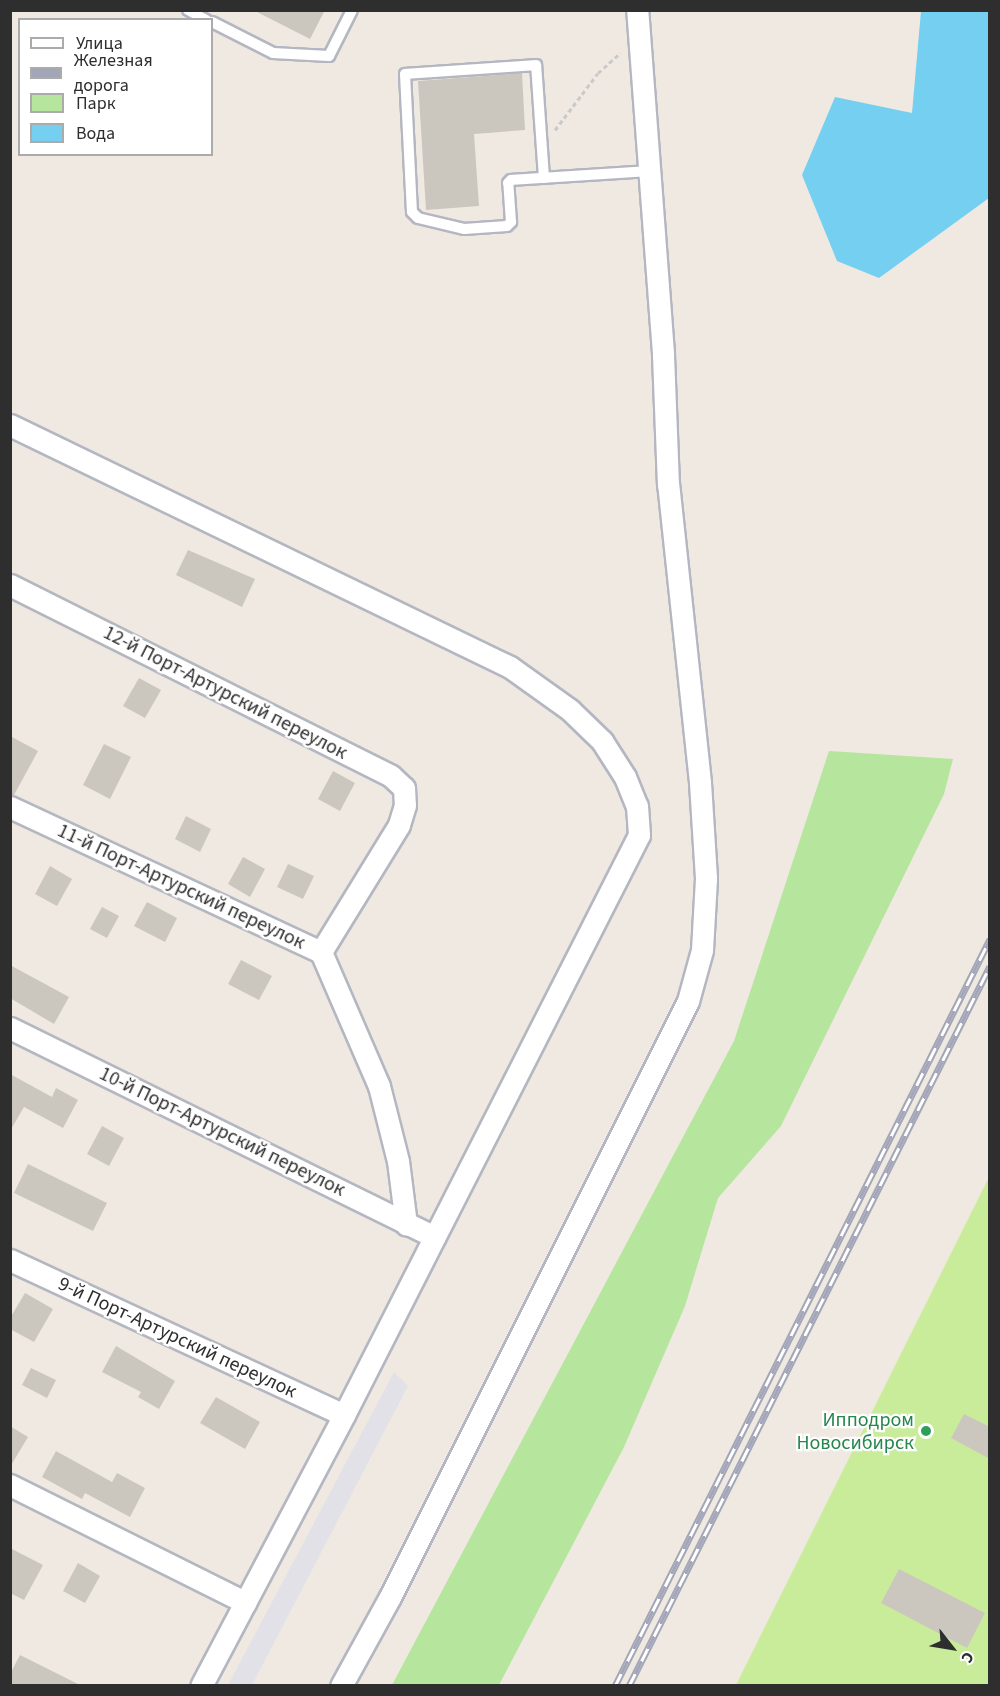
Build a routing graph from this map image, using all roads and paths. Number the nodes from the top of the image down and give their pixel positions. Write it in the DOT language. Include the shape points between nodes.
graph roads {
  1 [pos="188,10"];
  2 [pos="352,10"];
  3 [pos="637,10"];
  4 [pos="202,18"];
  5 [pos="213,23"];
  6 [pos="628,45"];
  7 [pos="542,148"];
  8 [pos="649,171"];
  9 [pos="544,177"];
  10 [pos="10,425"];
  11 [pos="10,585"];
  12 [pos="10,807"];
  13 [pos="321,952"];
  14 [pos="10,1028"];
  15 [pos="406,1224"];
  16 [pos="434,1237"];
  17 [pos="10,1260"];
  18 [pos="344,1415"];
  19 [pos="10,1485"];
  20 [pos="245,1602"];
  21 [pos="201,1686"];
  22 [pos="341,1686"];
  1 -- 4 [label="lane"];
  2 -- 5 [label="lane" via="329,56 273,53"];
  3 -- 8 [label="street"];
  6 -- 7 [label="path" via="598,73"];
  7 -- 9 [label="lane"];
  7 -- 9 [label="lane" via="536,65 405,74 414,216 464,229 507,226 511,222 509,181"];
  8 -- 9 [label="lane"];
  8 -- 22 [label="street" via="663,352 668,485 700,782 706,878 706,920 698,974 518,1342"];
  10 -- 16 [label="street" via="510,667 570,710 602,741 626,777 637,806 639,835"];
  11 -- 13 [label="street, 12-й Порт-Артурский переулок" via="391,776 404,788 405,805 399,825"];
  12 -- 13 [label="street, 11-й Порт-Артурский переулок"];
  13 -- 15 [label="street, 11-й Порт-Артурский переулок" via="380,1086 398,1161"];
  14 -- 15 [label="street, 10-й Порт-Артурский переулок"];
  15 -- 16 [label="street, 10-й Порт-Артурский переулок"];
  16 -- 18 [label="street"];
  17 -- 18 [label="street, 9-й Порт-Артурский переулок"];
  18 -- 20 [label="street"];
  19 -- 20 [label="street"];
  20 -- 21 [label="street"];
}
